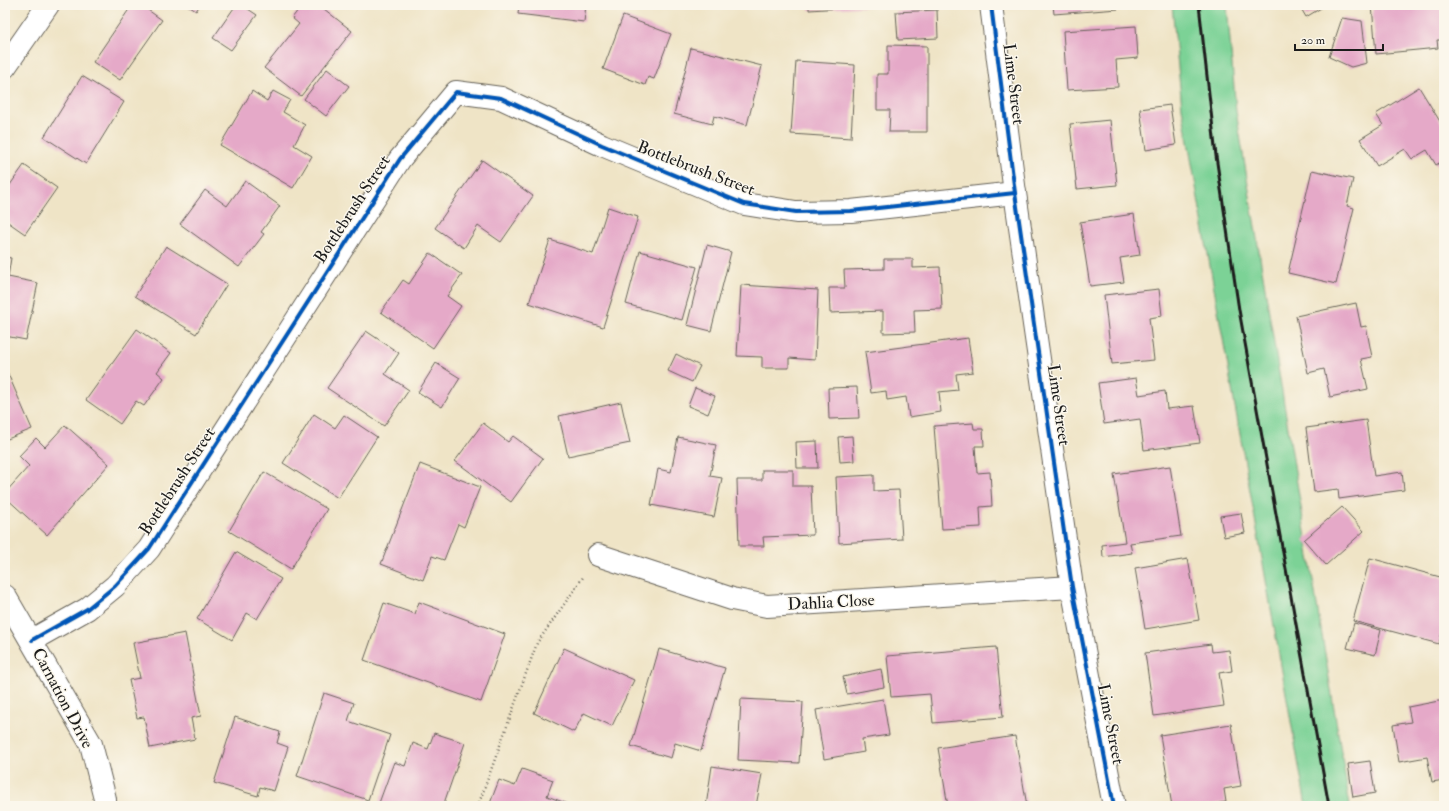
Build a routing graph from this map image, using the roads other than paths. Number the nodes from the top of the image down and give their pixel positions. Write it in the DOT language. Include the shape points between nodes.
graph roads {
  1 [pos="48,5"];
  2 [pos="991,5"];
  3 [pos="5,67"];
  4 [pos="1015,193"];
  5 [pos="598,555"];
  6 [pos="1072,587"];
  7 [pos="5,596"];
  8 [pos="32,640"];
  9 [pos="105,806"];
  10 [pos="1114,806"];
  1 -- 3 [label="street"];
  2 -- 4 [label="street, Lime Street"];
  4 -- 6 [label="street, Lime Street"];
  4 -- 8 [label="street, Bottlebrush Street" via="851,211 796,212 744,204 602,145 501,98 456,92 400,159 148,548 115,586 87,609"];
  5 -- 6 [label="street, Dahlia Close" via="732,599 767,606"];
  6 -- 10 [label="street, Lime Street"];
  7 -- 8 [label="street, Carnation Drive"];
  8 -- 9 [label="street, Carnation Drive" via="91,744"];
}
